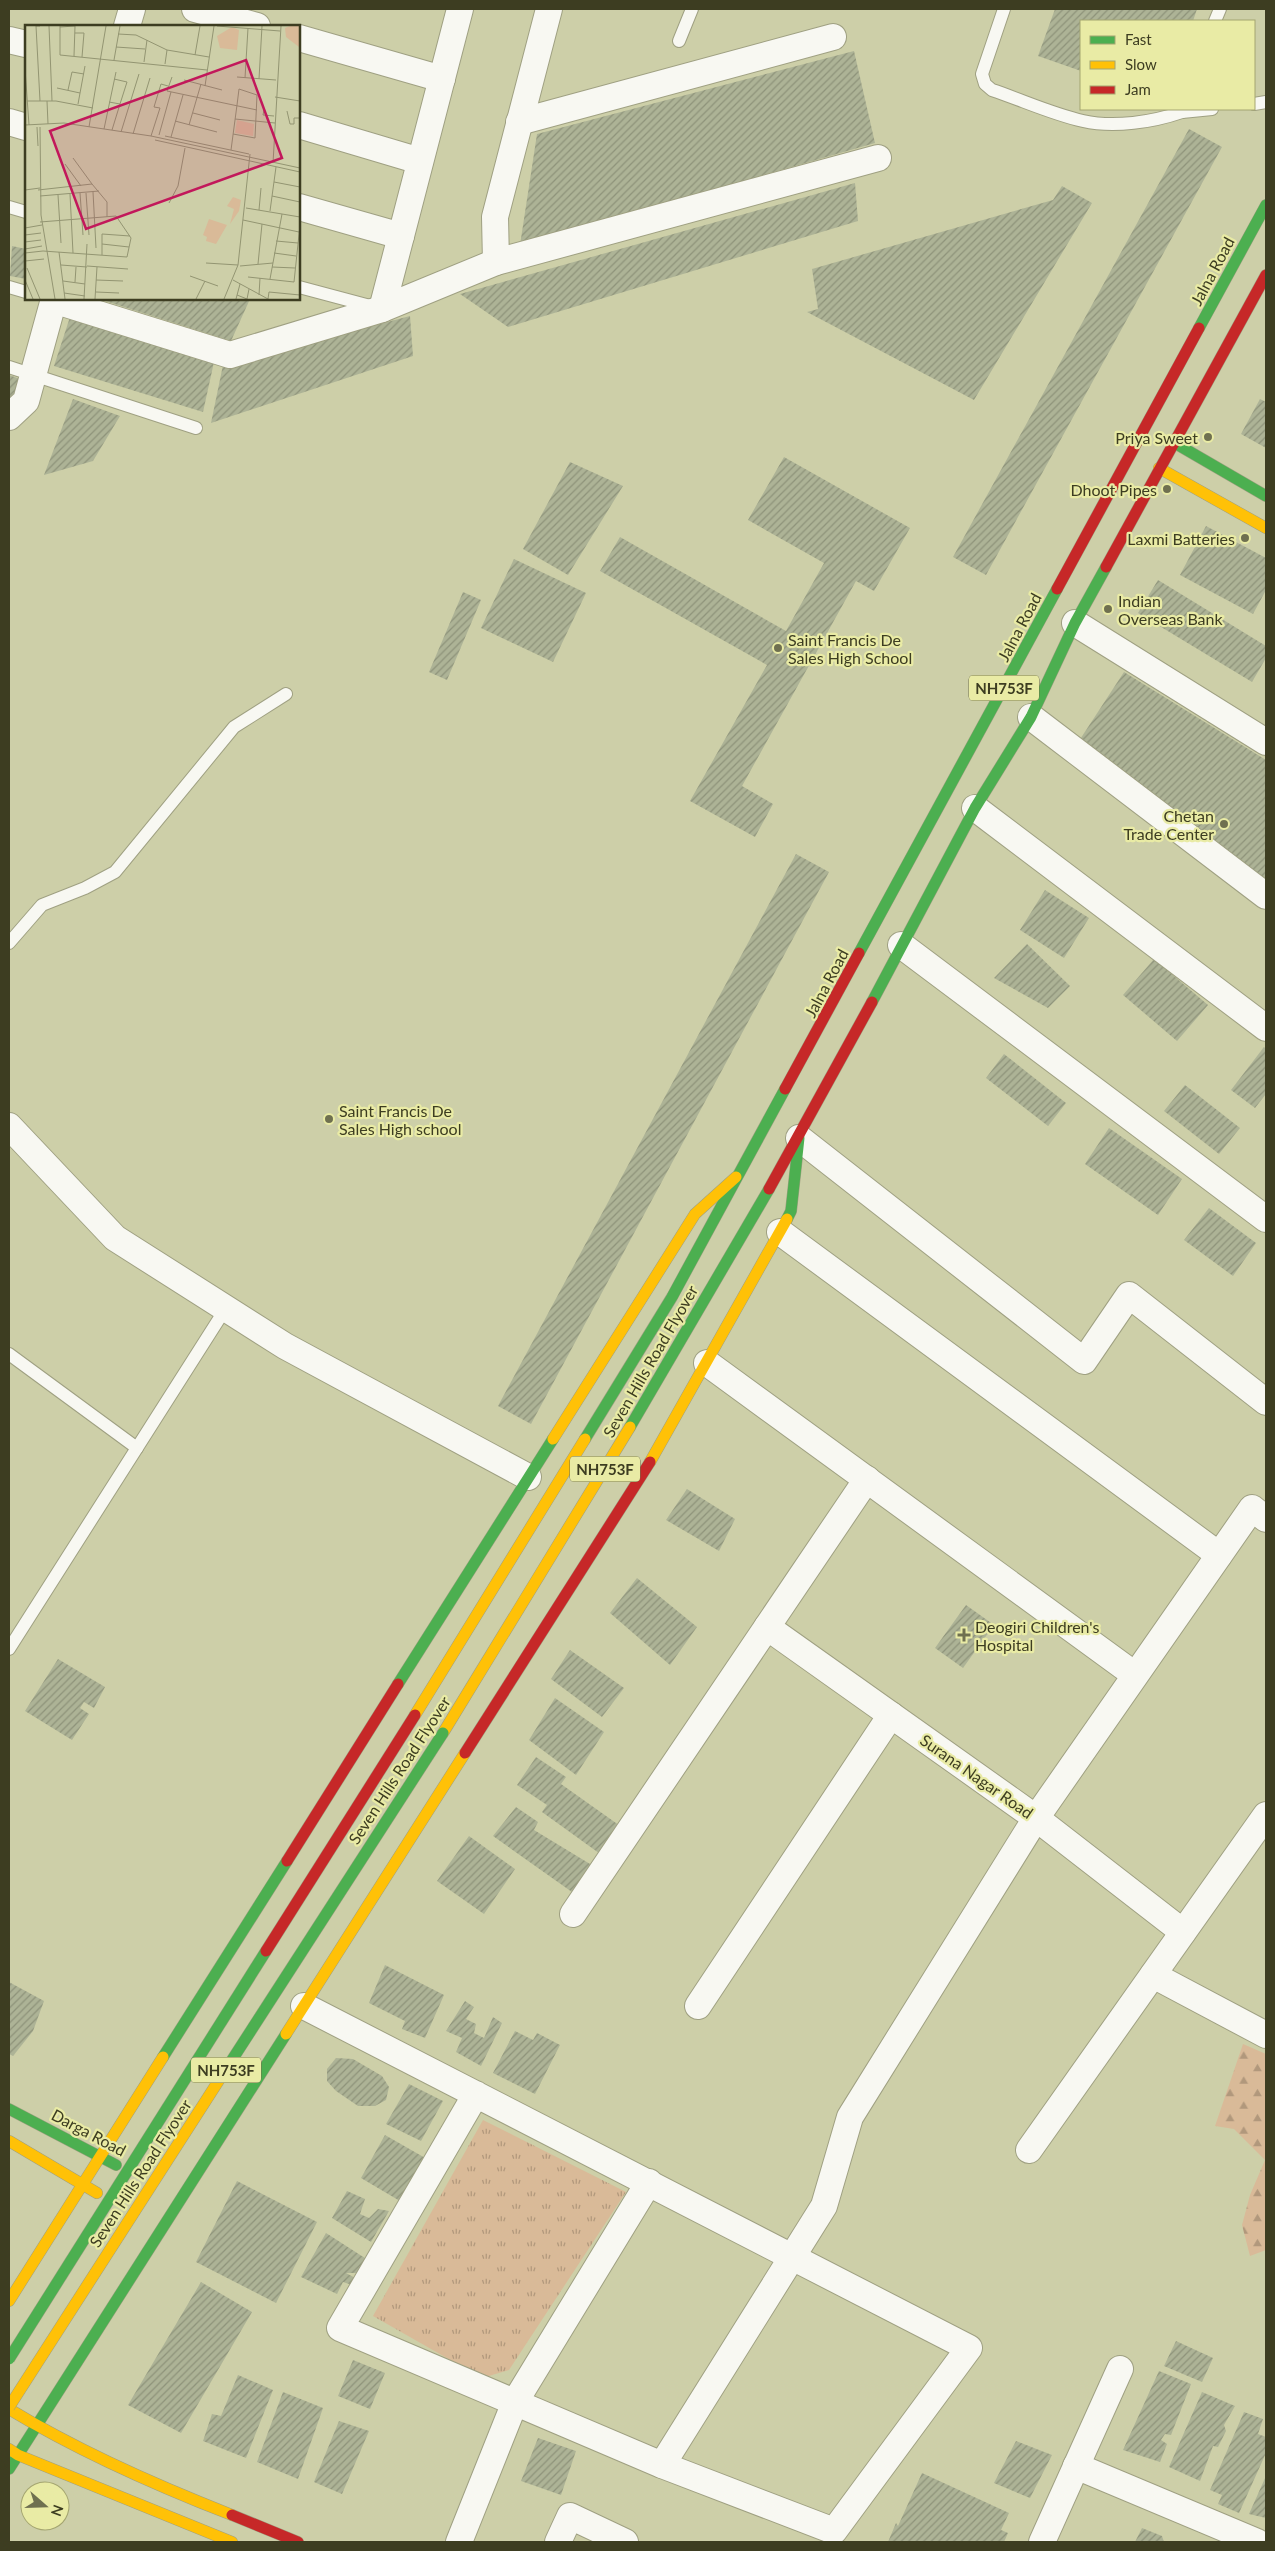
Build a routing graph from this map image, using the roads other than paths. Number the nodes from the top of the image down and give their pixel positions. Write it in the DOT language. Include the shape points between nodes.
graph roads {
  1 [pos="132,9"];
  2 [pos="195,9"];
  3 [pos="460,9"];
  4 [pos="549,9"];
  5 [pos="692,9"];
  6 [pos="1004,9"];
  7 [pos="127,25"];
  8 [pos="253,25"];
  9 [pos="833,37"];
  10 [pos="300,38"];
  11 [pos="9,40"];
  12 [pos="679,42"];
  13 [pos="25,44"];
  14 [pos="442,79"];
  15 [pos="1198,110"];
  16 [pos="1183,111"];
  17 [pos="9,122"];
  18 [pos="520,122"];
  19 [pos="300,125"];
  20 [pos="25,127"];
  21 [pos="878,158"];
  22 [pos="420,161"];
  23 [pos="1266,205"];
  24 [pos="9,207"];
  25 [pos="300,207"];
  26 [pos="25,212"];
  27 [pos="401,236"];
  28 [pos="496,262"];
  29 [pos="1266,275"];
  30 [pos="9,287"];
  31 [pos="300,287"];
  32 [pos="25,292"];
  33 [pos="52,300"];
  34 [pos="55,300"];
  35 [pos="382,309"];
  36 [pos="9,367"];
  37 [pos="33,375"];
  38 [pos="9,417"];
  39 [pos="196,428"];
  40 [pos="1173,442"];
  41 [pos="1159,468"];
  42 [pos="1266,496"];
  43 [pos="1266,528"];
  44 [pos="1075,623"];
  45 [pos="286,694"];
  46 [pos="1030,717"];
  47 [pos="1266,742"];
  48 [pos="975,808"];
  49 [pos="1266,896"];
  50 [pos="9,943"];
  51 [pos="901,945"];
  52 [pos="1266,1028"];
  53 [pos="9,1126"];
  54 [pos="799,1138"];
  55 [pos="742,1171"];
  56 [pos="1266,1219"];
  57 [pos="780,1232"];
  58 [pos="226,1308"];
  59 [pos="9,1354"];
  60 [pos="707,1363"];
  61 [pos="1266,1402"];
  62 [pos="137,1448"];
  63 [pos="528,1477"];
  64 [pos="866,1479"];
  65 [pos="1266,1519"];
  66 [pos="1219,1555"];
  67 [pos="767,1627"];
  68 [pos="9,1649"];
  69 [pos="1135,1675"];
  70 [pos="890,1714"];
  71 [pos="1266,1815"];
  72 [pos="1036,1818"];
  73 [pos="573,1914"];
  74 [pos="1183,1932"];
  75 [pos="1153,1975"];
  76 [pos="304,2006"];
  77 [pos="698,2006"];
  78 [pos="1266,2035"];
  79 [pos="476,2094"];
  80 [pos="9,2109"];
  81 [pos="9,2142"];
  82 [pos="1029,2150"];
  83 [pos="101,2156"];
  84 [pos="649,2182"];
  85 [pos="83,2184"];
  86 [pos="172,2196"];
  87 [pos="154,2225"];
  88 [pos="793,2256"];
  89 [pos="9,2301"];
  90 [pos="9,2359"];
  91 [pos="1120,2369"];
  92 [pos="515,2402"];
  93 [pos="9,2408"];
  94 [pos="36,2427"];
  95 [pos="13,2452"];
  96 [pos="662,2464"];
  97 [pos="1076,2466"];
  98 [pos="9,2469"];
  99 [pos="232,2542"];
  100 [pos="298,2542"];
  101 [pos="459,2542"];
  102 [pos="558,2542"];
  103 [pos="625,2542"];
  104 [pos="1042,2542"];
  105 [pos="1257,2542"];
  1 -- 7 [label="street"];
  2 -- 8 [label="street"];
  3 -- 14 [label="street"];
  4 -- 18 [label="street"];
  5 -- 12 [label="lane"];
  6 -- 16 [label="lane" via="982,74 985,84 992,90 1084,121 1144,121"];
  9 -- 18 [label="street"];
  10 -- 14 [label="street"];
  11 -- 13 [label="street"];
  14 -- 22 [label="street"];
  15 -- 16 [label="lane"];
  17 -- 20 [label="street"];
  18 -- 28 [label="street" via="495,217"];
  19 -- 22 [label="street"];
  21 -- 28 [label="street"];
  22 -- 27 [label="street"];
  23 -- 55 [label="main road, Jalna Road / NH753F"];
  24 -- 26 [label="lane"];
  25 -- 27 [label="street"];
  27 -- 35 [label="street"];
  28 -- 35 [label="street"];
  29 -- 40 [label="main road, NH753F"];
  30 -- 32 [label="lane"];
  31 -- 35 [label="lane"];
  33 -- 37 [label="street"];
  34 -- 35 [label="street" via="230,355"];
  36 -- 37 [label="lane"];
  37 -- 38 [label="street" via="26,401"];
  37 -- 39 [label="lane"];
  40 -- 41 [label="main road, NH753F"];
  40 -- 42 [label="main road"];
  41 -- 43 [label="main road"];
  41 -- 44 [label="main road, NH753F"];
  44 -- 46 [label="main road, NH753F"];
  44 -- 47 [label="street"];
  45 -- 50 [label="lane" via="234,727 115,872 42,905"];
  46 -- 48 [label="main road, NH753F"];
  46 -- 49 [label="street"];
  48 -- 51 [label="main road, NH753F"];
  48 -- 52 [label="street"];
  51 -- 54 [label="main road, NH753F"];
  51 -- 56 [label="street"];
  53 -- 58 [label="street" via="115,1238"];
  54 -- 57 [label="main road" via="791,1211"];
  54 -- 61 [label="street" via="1084,1361 1128,1295"];
  54 -- 93 [label="main road, Seven Hills Road Flyover / NH753F, bridge" via="631,1426 443,1733"];
  55 -- 63 [label="main road" via="695,1214"];
  55 -- 90 [label="main road, Seven Hills Road Flyover / NH753F, bridge" via="672,1297 426,1698"];
  57 -- 60 [label="main road"];
  57 -- 66 [label="street"];
  58 -- 62 [label="lane"];
  58 -- 63 [label="street" via="285,1346"];
  59 -- 62 [label="lane"];
  60 -- 64 [label="street"];
  60 -- 76 [label="main road" via="667,1436"];
  62 -- 68 [label="lane"];
  63 -- 83 [label="main road"];
  64 -- 67 [label="street"];
  64 -- 69 [label="street"];
  65 -- 66 [label="street" via="1252,1508"];
  66 -- 69 [label="street"];
  67 -- 70 [label="street, Surana Nagar Road"];
  67 -- 73 [label="street"];
  69 -- 72 [label="street"];
  70 -- 72 [label="street, Surana Nagar Road"];
  70 -- 77 [label="street"];
  71 -- 74 [label="street"];
  72 -- 74 [label="street, Surana Nagar Road"];
  72 -- 88 [label="street" via="850,2117 824,2206"];
  74 -- 75 [label="street"];
  75 -- 78 [label="street"];
  75 -- 82 [label="street"];
  76 -- 79 [label="street"];
  76 -- 86 [label="main road"];
  79 -- 84 [label="street"];
  79 -- 92 [label="street" via="340,2328"];
  80 -- 83 [label="main road, Darga Road"];
  81 -- 85 [label="main road"];
  83 -- 85 [label="main road"];
  83 -- 86 [label="main road, Darga Road"];
  84 -- 88 [label="street"];
  84 -- 92 [label="street"];
  85 -- 87 [label="main road"];
  85 -- 89 [label="main road"];
  86 -- 87 [label="main road"];
  87 -- 94 [label="main road"];
  88 -- 96 [label="street"];
  88 -- 96 [label="street" via="970,2348 834,2532"];
  91 -- 97 [label="street"];
  92 -- 96 [label="street"];
  92 -- 101 [label="street"];
  93 -- 94 [label="main road"];
  94 -- 95 [label="main road"];
  94 -- 100 [label="main road" via="103,2460"];
  95 -- 98 [label="main road"];
  95 -- 99 [label="main road"];
  97 -- 104 [label="street"];
  97 -- 105 [label="street"];
  102 -- 103 [label="street" via="570,2516"];
}
